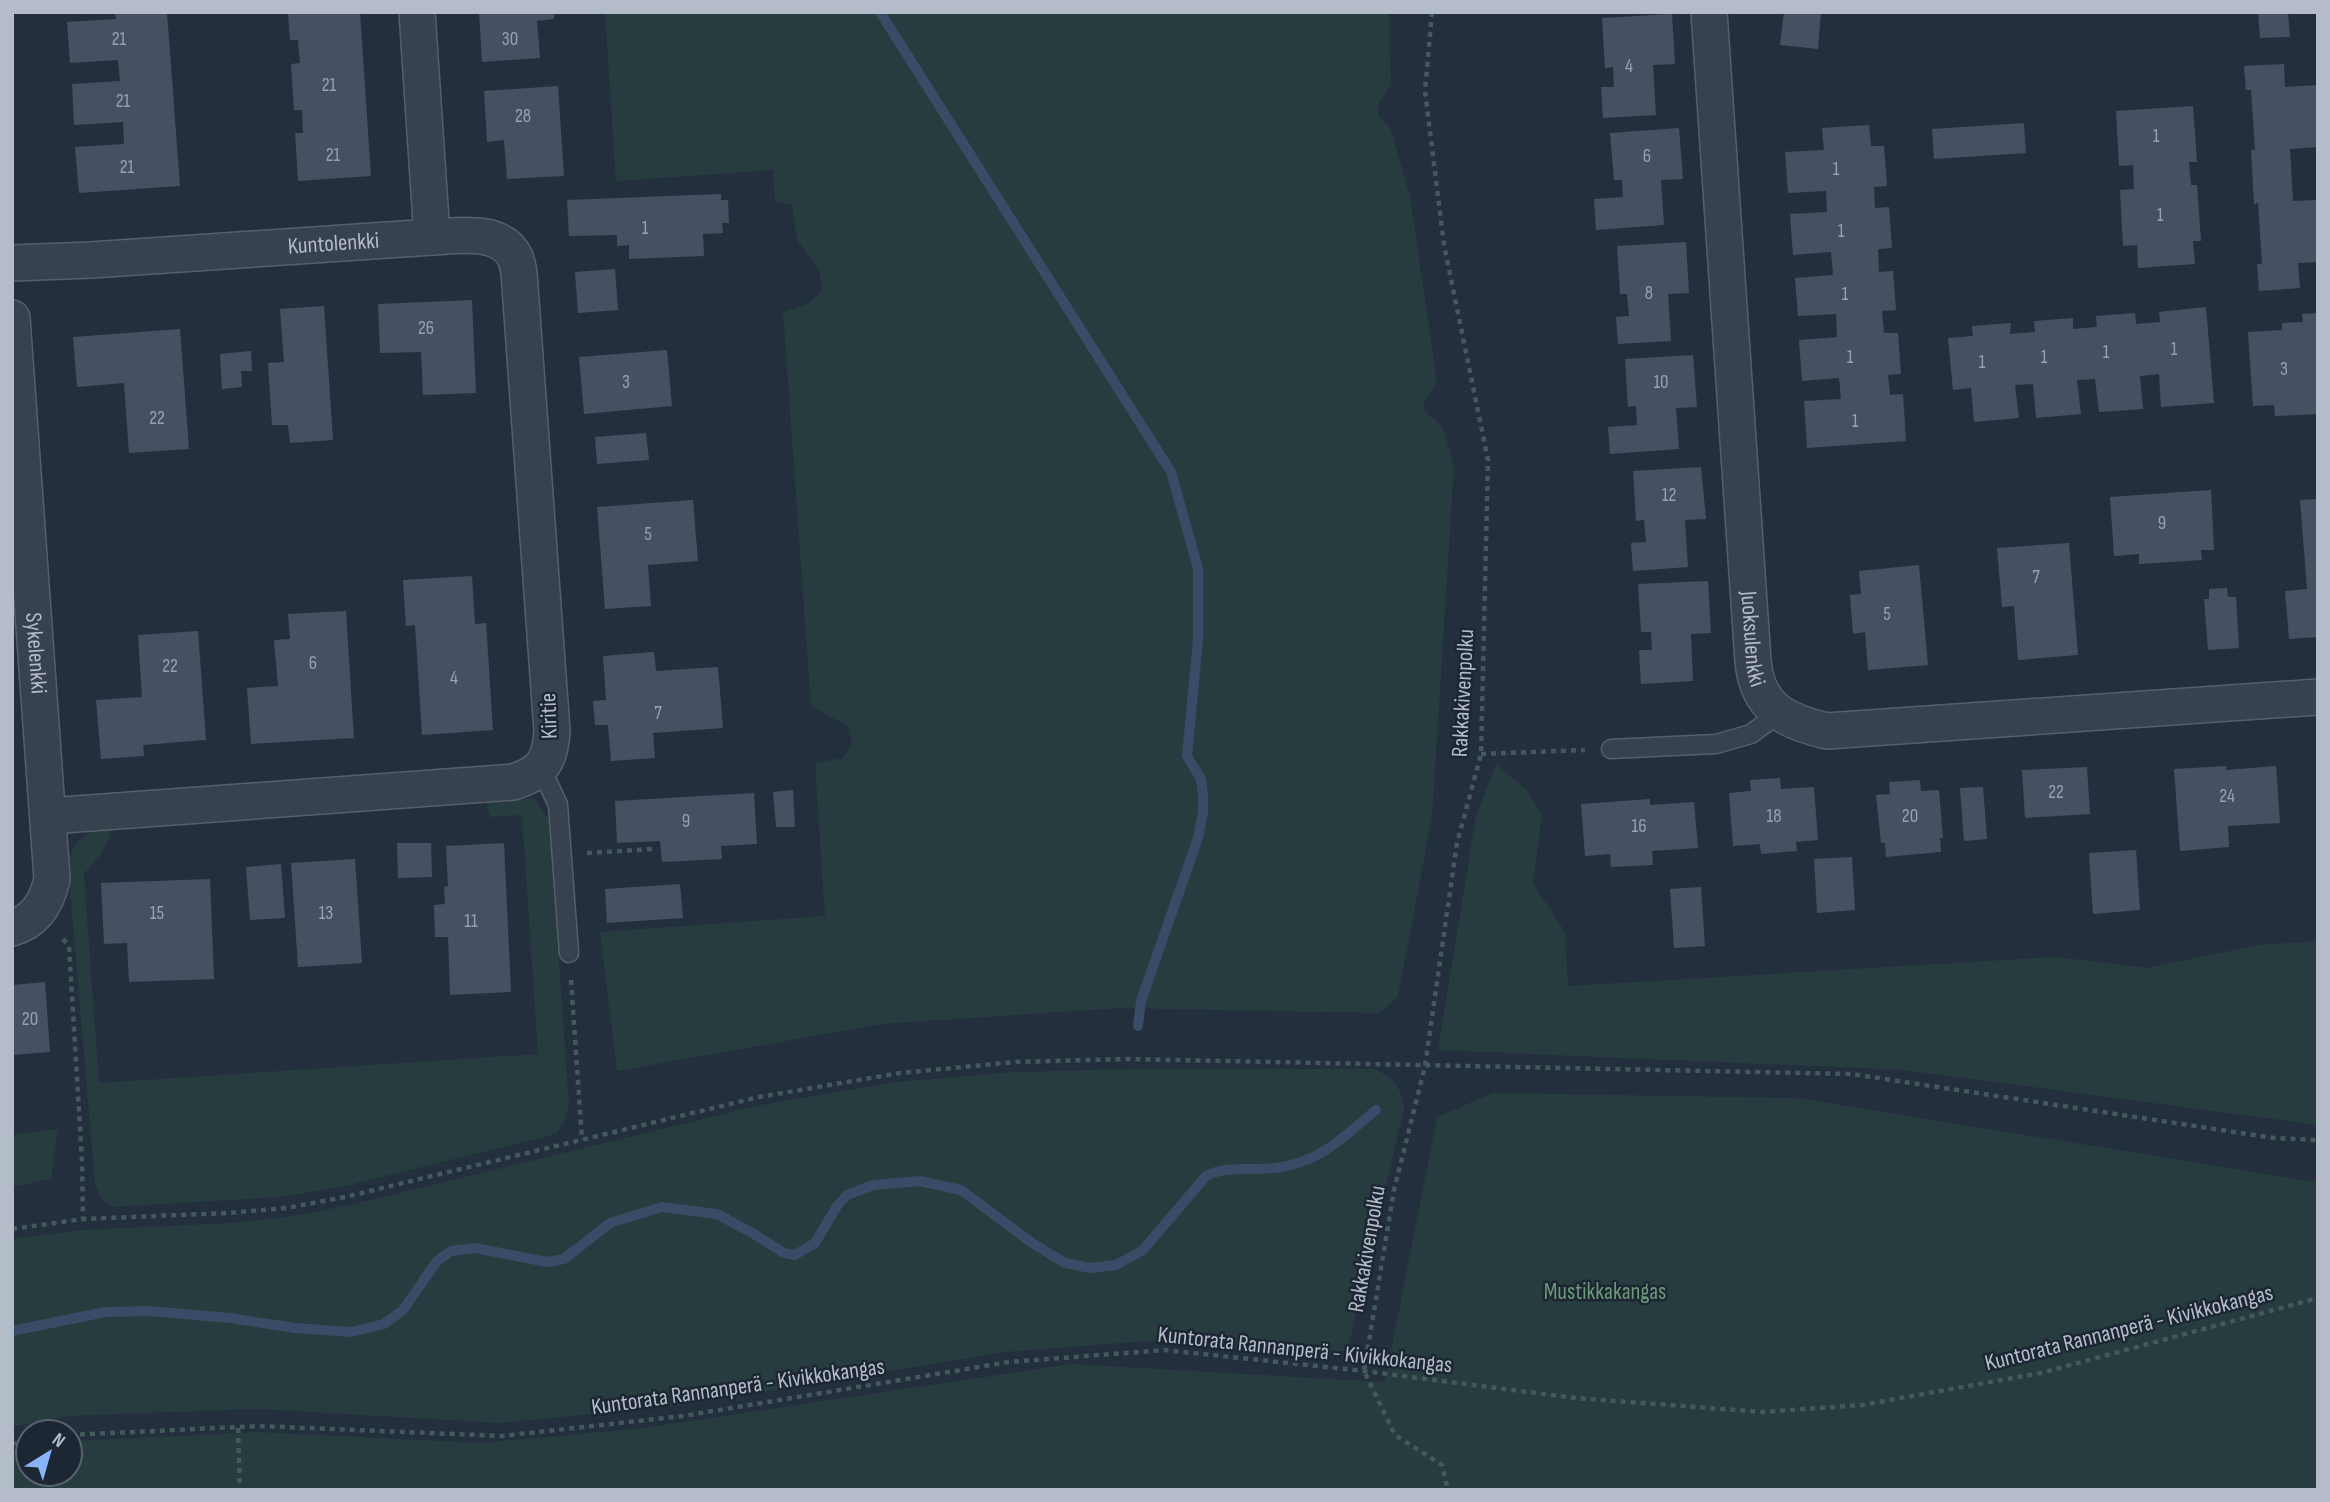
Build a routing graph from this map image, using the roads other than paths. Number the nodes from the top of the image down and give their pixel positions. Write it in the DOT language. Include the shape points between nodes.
graph roads {
  1 [pos="417,12"];
  2 [pos="1710,12"];
  3 [pos="432,237"];
  4 [pos="12,263"];
  5 [pos="12,318"];
  6 [pos="2318,697"];
  7 [pos="1779,713"];
  8 [pos="1611,749"];
  9 [pos="541,768"];
  10 [pos="49,816"];
  11 [pos="26,919"];
  12 [pos="569,953"];
  1 -- 3 [label="street"];
  2 -- 7 [label="street, Juoksulenkki" via="1753,661 1759,689"];
  3 -- 4 [label="street, Kuntolenkki"];
  3 -- 9 [label="street, Kiritie" via="482,236 499,242 514,256 519,273 552,731 550,751"];
  5 -- 10 [label="street, Sykelenkki"];
  6 -- 7 [label="street, Juoksulenkki" via="1827,731"];
  7 -- 8 [label="lane" via="1751,734 1716,744"];
  9 -- 10 [label="street, Kiritie" via="513,782"];
  9 -- 12 [label="lane" via="558,805"];
  10 -- 11 [label="street, Sykelenkki" via="49,896"];
}
